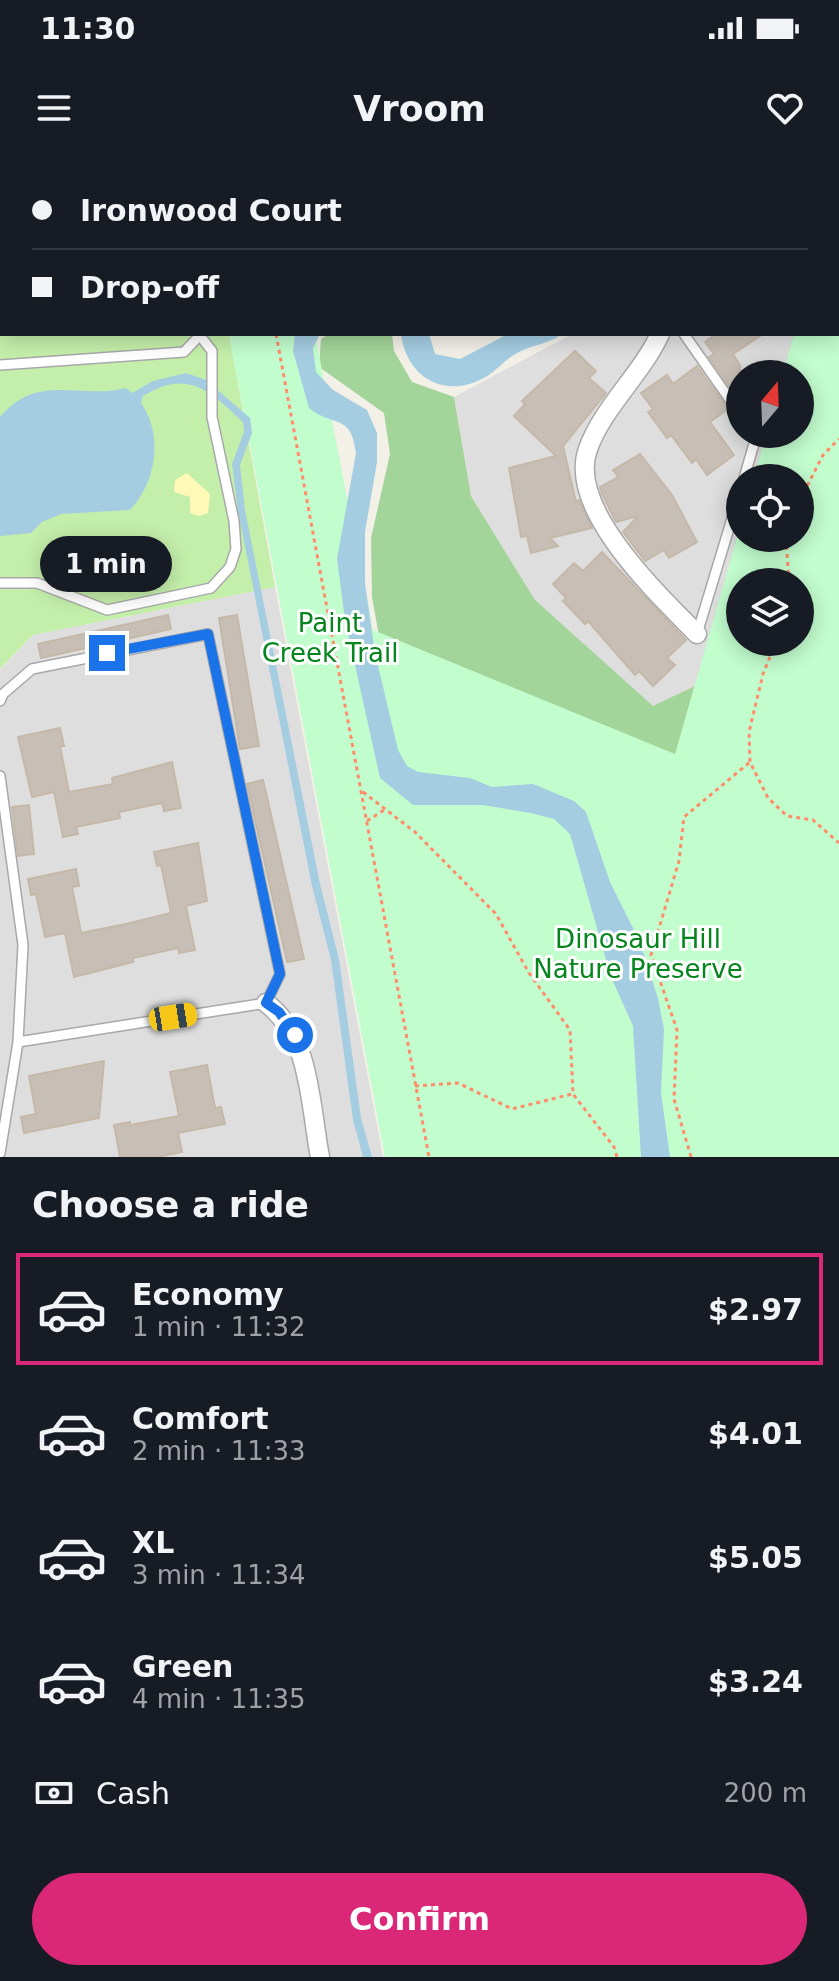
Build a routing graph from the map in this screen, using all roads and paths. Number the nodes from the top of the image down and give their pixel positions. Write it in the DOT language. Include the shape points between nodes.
graph roads {
  1 [pos="201,336"];
  2 [pos="276,336"];
  3 [pos="659,336"];
  4 [pos="685,336"];
  5 [pos="0,365"];
  6 [pos="726,394"];
  7 [pos="839,439"];
  8 [pos="814,473"];
  9 [pos="726,538"];
  10 [pos="0,583"];
  11 [pos="697,634"];
  12 [pos="770,656"];
  13 [pos="0,701"];
  14 [pos="750,762"];
  15 [pos="0,776"];
  16 [pos="362,791"];
  17 [pos="384,810"];
  18 [pos="367,821"];
  19 [pos="839,843"];
  20 [pos="266,1003"];
  21 [pos="18,1042"];
  22 [pos="415,1086"];
  23 [pos="573,1094"];
  24 [pos="0,1153"];
  25 [pos="689,1156"];
  26 [pos="320,1157"];
  27 [pos="429,1157"];
  28 [pos="617,1157"];
  1 -- 5 [label="lane" via="184,352"];
  1 -- 10 [label="lane" via="212,351 212,417 234,521 236,549 230,567 211,588 107,610 37,583"];
  2 -- 16 [label="path"];
  3 -- 11 [label="street" via="599,427 585,469 595,503 621,554"];
  4 -- 6 [label="lane"];
  7 -- 8 [label="path"];
  9 -- 11 [label="lane"];
  12 -- 14 [label="path" via="749,732"];
  13 -- 20 [label="lane" via="32,669 208,634 280,974"];
  14 -- 19 [label="path" via="768,798 787,816 813,820"];
  14 -- 25 [label="path" via="684,817 679,861 651,955 677,1030 674,1099"];
  15 -- 21 [label="lane" via="23,945"];
  16 -- 17 [label="path"];
  16 -- 18 [label="path"];
  17 -- 18 [label="path"];
  17 -- 23 [label="path" via="415,832 496,914 570,1030"];
  18 -- 22 [label="path"];
  20 -- 21 [label="lane"];
  20 -- 26 [label="street" via="295,1035"];
  21 -- 24 [label="lane"];
  22 -- 23 [label="path" via="458,1083 512,1109"];
  22 -- 27 [label="path"];
  23 -- 28 [label="path"];
}
